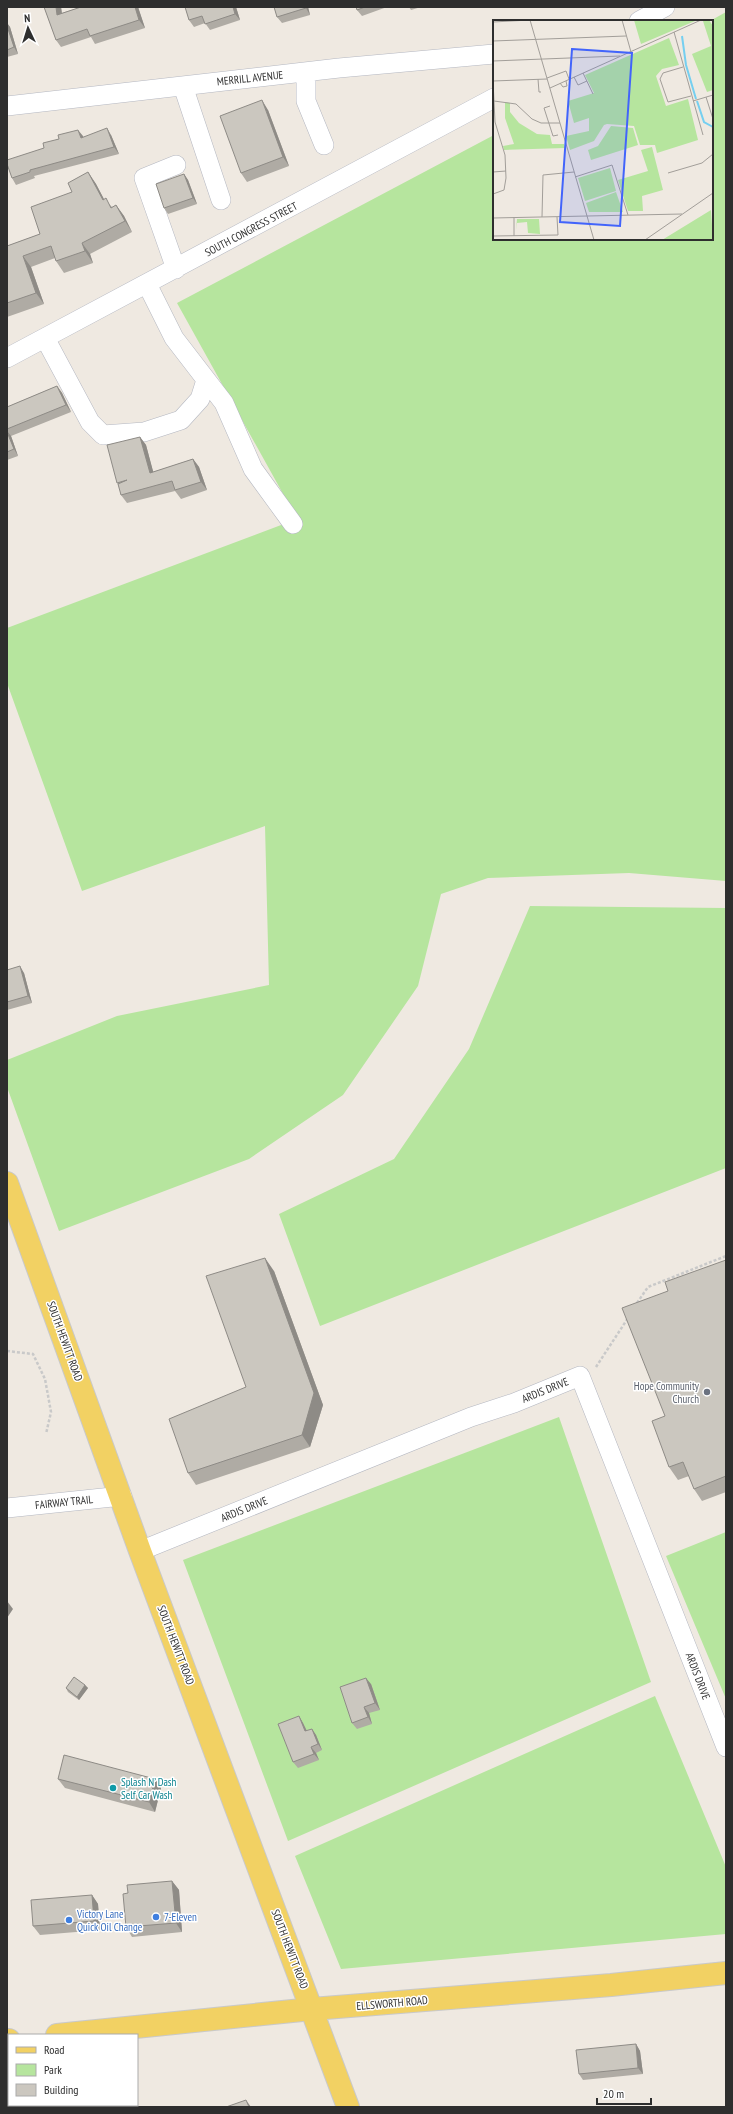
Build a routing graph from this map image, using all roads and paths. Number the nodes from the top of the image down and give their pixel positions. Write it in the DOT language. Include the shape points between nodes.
graph roads {
  1 [pos="665,7"];
  2 [pos="641,20"];
  3 [pos="493,54"];
  4 [pos="306,72"];
  5 [pos="183,86"];
  6 [pos="493,99"];
  7 [pos="7,106"];
  8 [pos="324,145"];
  9 [pos="176,165"];
  10 [pos="221,200"];
  11 [pos="176,269"];
  12 [pos="147,284"];
  13 [pos="45,338"];
  14 [pos="7,358"];
  15 [pos="206,380"];
  16 [pos="293,524"];
  17 [pos="7,1183"];
  18 [pos="726,1256"];
  19 [pos="635,1306"];
  20 [pos="631,1313"];
  21 [pos="7,1351"];
  22 [pos="587,1374"];
  23 [pos="46,1434"];
  24 [pos="122,1496"];
  25 [pos="7,1508"];
  26 [pos="140,1551"];
  27 [pos="726,1747"];
  28 [pos="726,1973"];
  29 [pos="312,2010"];
  30 [pos="67,2034"];
  31 [pos="348,2107"];
  1 -- 2 [label="street"];
  3 -- 4 [label="street, MERRILL AVENUE"];
  4 -- 5 [label="street, MERRILL AVENUE"];
  4 -- 8 [label="street" via="306,101"];
  5 -- 7 [label="street, MERRILL AVENUE"];
  5 -- 10 [label="street"];
  6 -- 11 [label="street, SOUTH CONGRESS STREET"];
  9 -- 11 [label="street" via="144,178"];
  11 -- 12 [label="street, SOUTH CONGRESS STREET"];
  12 -- 13 [label="street, SOUTH CONGRESS STREET"];
  12 -- 15 [label="street" via="174,338"];
  13 -- 14 [label="street, SOUTH CONGRESS STREET"];
  13 -- 15 [label="street" via="90,422 103,435 144,432 181,420 200,399"];
  15 -- 16 [label="street" via="224,404 254,469"];
  17 -- 24 [label="main road, SOUTH HEWITT ROAD"];
  18 -- 19 [label="path" via="648,1287"];
  20 -- 22 [label="path"];
  21 -- 23 [label="path" via="33,1354 45,1379 51,1412"];
  22 -- 26 [label="street, ARDIS DRIVE" via="471,1417"];
  22 -- 27 [label="street, ARDIS DRIVE"];
  24 -- 25 [label="street, FAIRWAY TRAIL"];
  24 -- 26 [label="main road, SOUTH HEWITT ROAD"];
  26 -- 29 [label="main road, SOUTH HEWITT ROAD"];
  28 -- 29 [label="main road, ELLSWORTH ROAD"];
  29 -- 30 [label="main road, ELLSWORTH ROAD"];
  29 -- 31 [label="main road, SOUTH HEWITT ROAD"];
}
